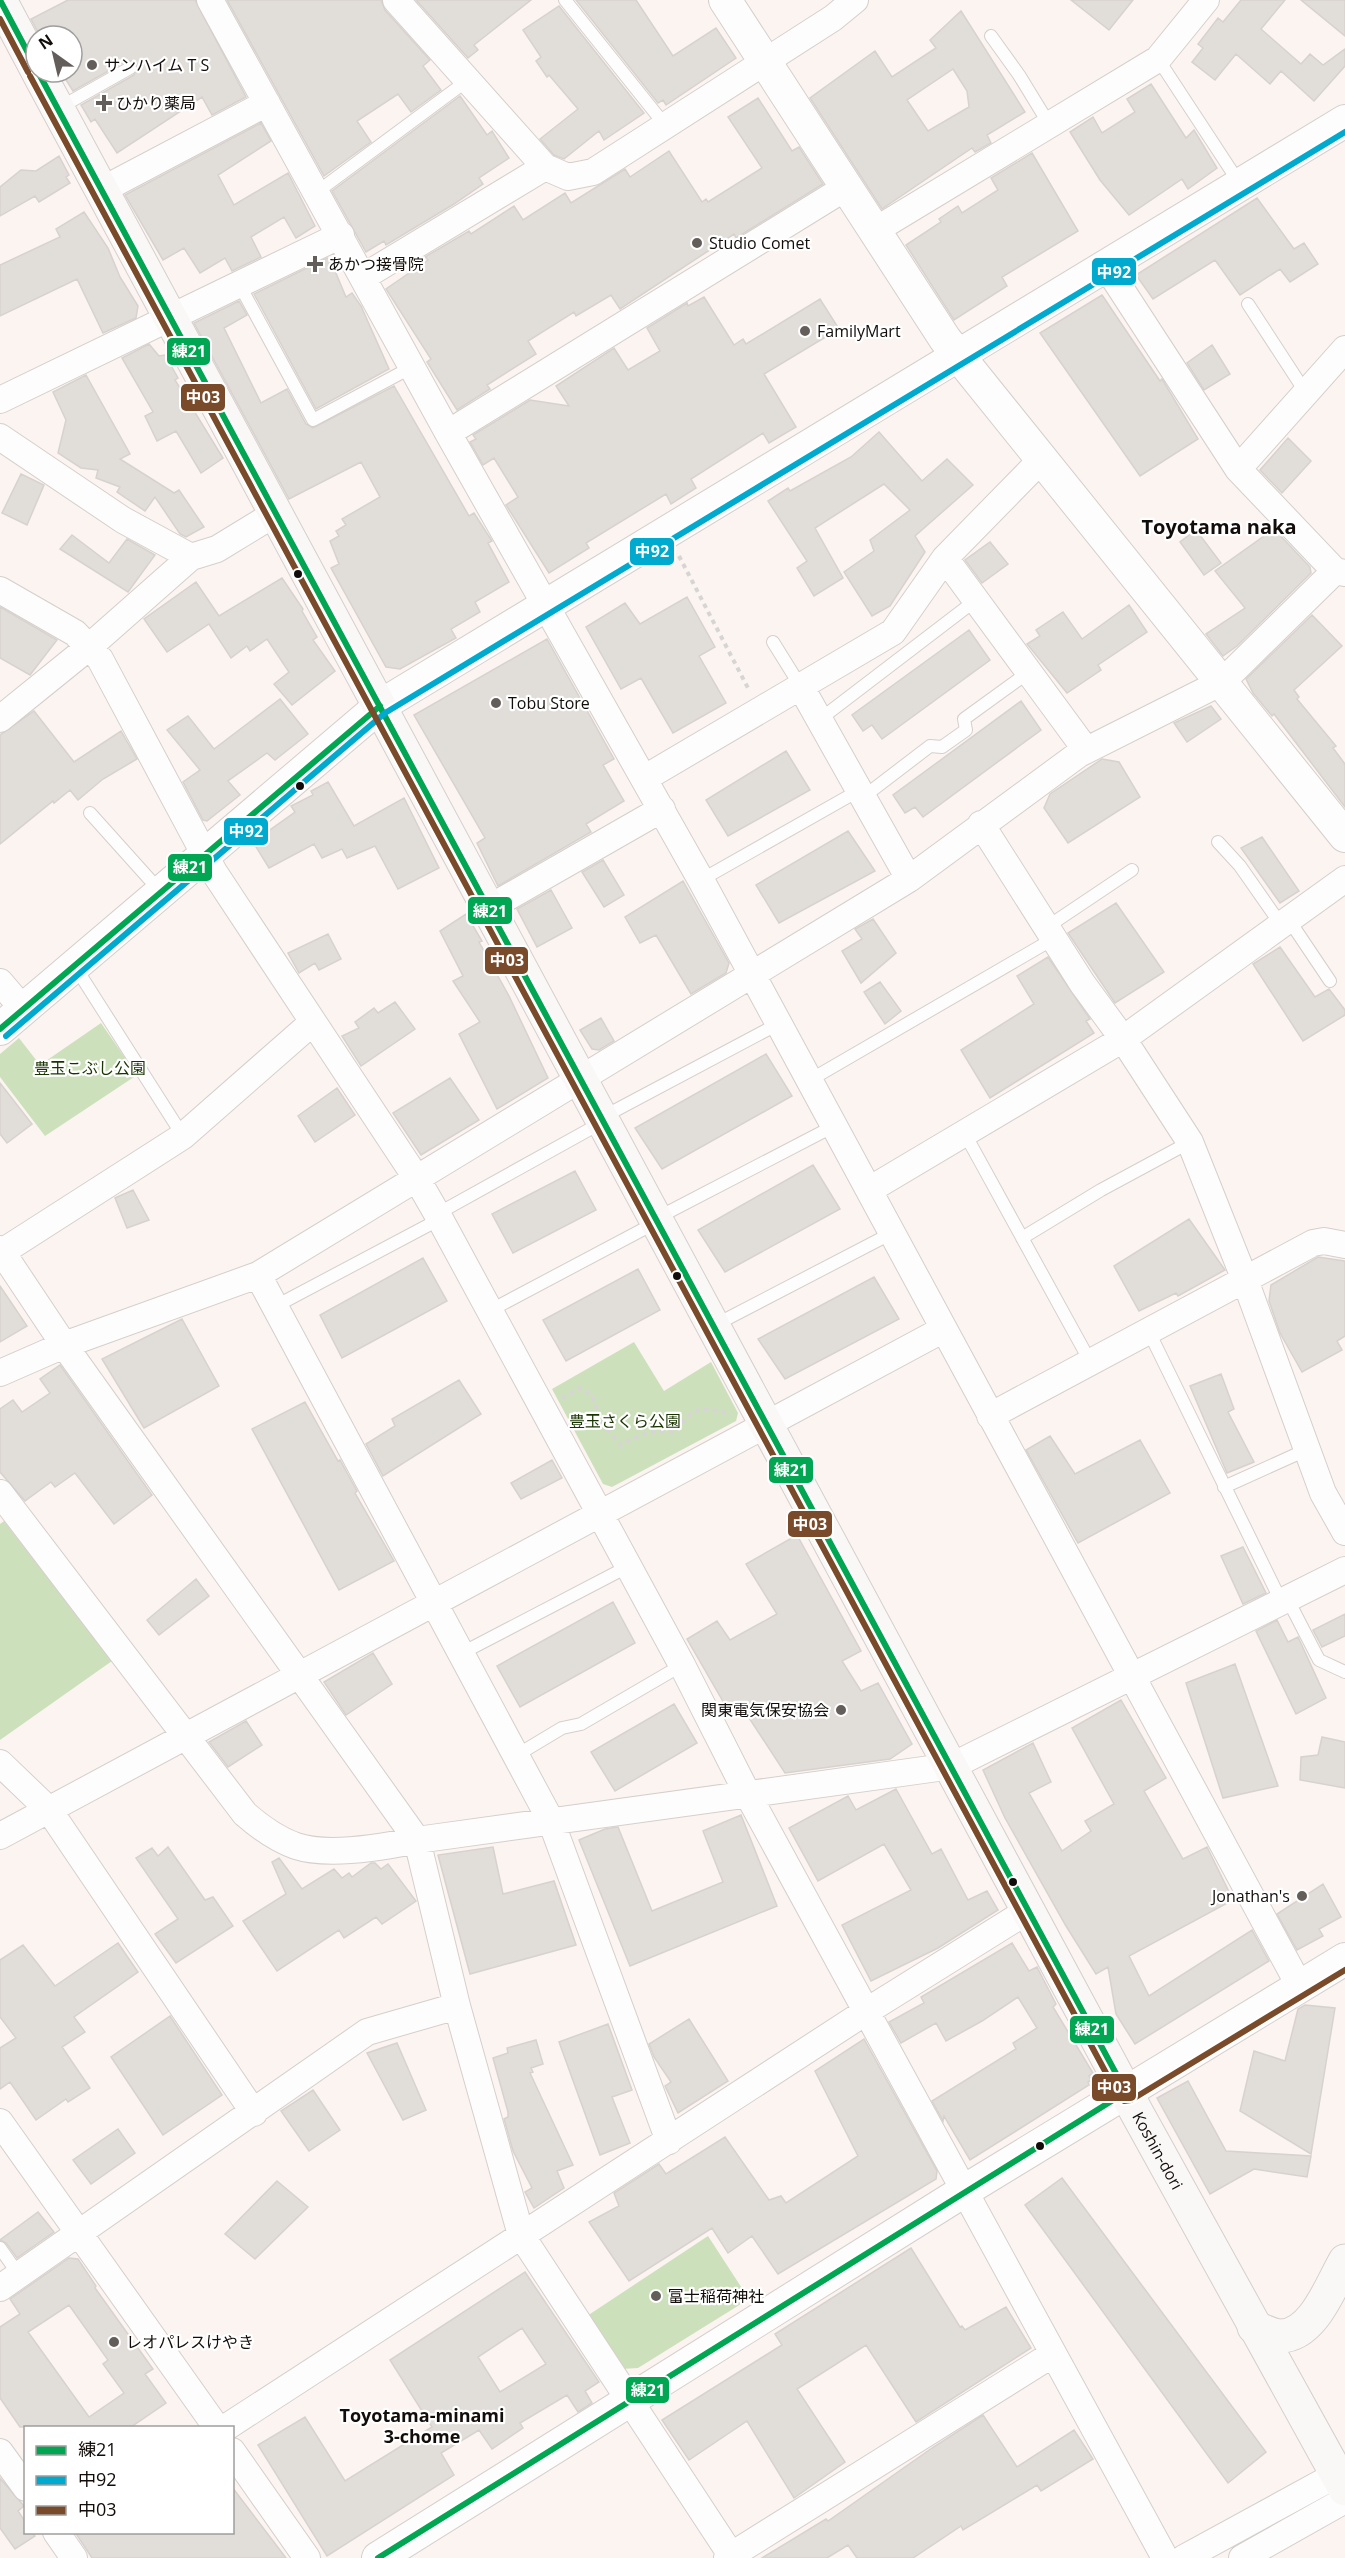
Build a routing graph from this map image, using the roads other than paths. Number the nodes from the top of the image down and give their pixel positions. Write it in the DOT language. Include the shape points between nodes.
graph roads {
  1 [pos="0,0"];
  2 [pos="210,0"];
  3 [pos="396,0"];
  4 [pos="565,0"];
  5 [pos="724,0"];
  6 [pos="855,0"];
  7 [pos="1206,0"];
  8 [pos="991,36"];
  9 [pos="24,45"];
  10 [pos="1158,59"];
  11 [pos="765,62"];
  12 [pos="130,68"];
  13 [pos="468,80"];
  14 [pos="44,84"];
  15 [pos="267,103"];
  16 [pos="58,109"];
  17 [pos="1345,121"];
  18 [pos="665,124"];
  19 [pos="1049,124"];
  20 [pos="545,166"];
  21 [pos="1241,185"];
  22 [pos="845,188"];
  23 [pos="102,190"];
  24 [pos="317,192"];
  25 [pos="874,231"];
  26 [pos="340,235"];
  27 [pos="1106,266"];
  28 [pos="363,277"];
  29 [pos="239,284"];
  30 [pos="1248,304"];
  31 [pos="171,316"];
  32 [pos="1345,349"];
  33 [pos="957,355"];
  34 [pos="412,367"];
  35 [pos="1306,393"];
  36 [pos="0,400"];
  37 [pos="448,433"];
  38 [pos="0,437"];
  39 [pos="1040,461"];
  40 [pos="1238,469"];
  41 [pos="276,513"];
  42 [pos="191,557"];
  43 [pos="945,558"];
  44 [pos="1340,572"];
  45 [pos="0,590"];
  46 [pos="976,600"];
  47 [pos="546,603"];
  48 [pos="773,642"];
  49 [pos="89,647"];
  50 [pos="1029,672"];
  51 [pos="1222,682"];
  52 [pos="801,687"];
  53 [pos="380,706"];
  54 [pos="0,719"];
  55 [pos="819,720"];
  56 [pos="1086,750"];
  57 [pos="645,778"];
  58 [pos="860,794"];
  59 [pos="662,808"];
  60 [pos="90,813"];
  61 [pos="981,824"];
  62 [pos="1345,836"];
  63 [pos="1218,842"];
  64 [pos="206,853"];
  65 [pos="1132,870"];
  66 [pos="909,879"];
  67 [pos="1345,879"];
  68 [pos="701,880"];
  69 [pos="161,892"];
  70 [pos="489,908"];
  71 [pos="1286,923"];
  72 [pos="1050,933"];
  73 [pos="74,964"];
  74 [pos="751,973"];
  75 [pos="1330,981"];
  76 [pos="0,982"];
  77 [pos="11,1019"];
  78 [pos="313,1022"];
  79 [pos="778,1024"];
  80 [pos="1123,1039"];
  81 [pos="580,1080"];
  82 [pos="810,1080"];
  83 [pos="602,1120"];
  84 [pos="834,1126"];
  85 [pos="965,1134"];
  86 [pos="183,1136"];
  87 [pos="1190,1142"];
  88 [pos="417,1179"];
  89 [pos="869,1190"];
  90 [pos="439,1216"];
  91 [pos="657,1220"];
  92 [pos="891,1233"];
  93 [pos="1023,1238"];
  94 [pos="1345,1245"];
  95 [pos="1,1250"];
  96 [pos="258,1275"];
  97 [pos="1245,1280"];
  98 [pos="274,1306"];
  99 [pos="491,1310"];
  100 [pos="714,1326"];
  101 [pos="944,1329"];
  102 [pos="1149,1332"];
  103 [pos="64,1345"];
  104 [pos="1091,1363"];
  105 [pos="0,1373"];
  106 [pos="990,1416"];
  107 [pos="751,1420"];
  108 [pos="1306,1450"];
  109 [pos="1224,1487"];
  110 [pos="0,1493"];
  111 [pos="600,1513"];
  112 [pos="1345,1532"];
  113 [pos="629,1566"];
  114 [pos="1345,1570"];
  115 [pos="1284,1600"];
  116 [pos="434,1603"];
  117 [pos="462,1653"];
  118 [pos="682,1665"];
  119 [pos="1345,1672"];
  120 [pos="299,1675"];
  121 [pos="1131,1676"];
  122 [pos="184,1737"];
  123 [pos="516,1755"];
  124 [pos="0,1763"];
  125 [pos="952,1766"];
  126 [pos="747,1793"];
  127 [pos="49,1810"];
  128 [pos="551,1821"];
  129 [pos="0,1836"];
  130 [pos="417,1840"];
  131 [pos="1029,1910"];
  132 [pos="1345,1959"];
  133 [pos="1299,1985"];
  134 [pos="457,2006"];
  135 [pos="867,2011"];
  136 [pos="1126,2092"];
  137 [pos="254,2113"];
  138 [pos="0,2122"];
  139 [pos="669,2141"];
  140 [pos="963,2192"];
  141 [pos="78,2233"];
  142 [pos="521,2235"];
  143 [pos="0,2248"];
  144 [pos="1345,2261"];
  145 [pos="10,2282"];
  146 [pos="1254,2327"];
  147 [pos="1053,2354"];
  148 [pos="630,2399"];
  149 [pos="216,2426"];
  150 [pos="227,2426"];
  151 [pos="0,2452"];
  152 [pos="234,2454"];
  153 [pos="24,2485"];
  154 [pos="1342,2488"];
  155 [pos="57,2534"];
  156 [pos="731,2557"];
  157 [pos="74,2558"];
  158 [pos="307,2558"];
  159 [pos="378,2558"];
  160 [pos="1165,2558"];
  161 [pos="1184,2558"];
  162 [pos="1242,2558"];
  1 -- 9 [label="main road"];
  2 -- 15 [label="street"];
  3 -- 13 [label="street"];
  4 -- 18 [label="lane"];
  5 -- 11 [label="street"];
  6 -- 11 [label="street"];
  7 -- 10 [label="street"];
  8 -- 19 [label="lane"];
  10 -- 19 [label="street"];
  10 -- 21 [label="lane"];
  11 -- 18 [label="street"];
  11 -- 22 [label="street"];
  12 -- 16 [label="lane"];
  13 -- 20 [label="street"];
  13 -- 24 [label="lane"];
  14 -- 16 [label="main road, Koshin-dori"];
  15 -- 23 [label="street"];
  15 -- 24 [label="street"];
  16 -- 23 [label="main road, Koshin-dori"];
  17 -- 21 [label="street"];
  18 -- 20 [label="street" via="582,176 568,177"];
  19 -- 25 [label="street"];
  20 -- 28 [label="street"];
  21 -- 27 [label="street"];
  22 -- 25 [label="street"];
  22 -- 37 [label="street"];
  23 -- 31 [label="main road, Koshin-dori"];
  24 -- 26 [label="street"];
  25 -- 33 [label="street"];
  26 -- 28 [label="street"];
  26 -- 29 [label="street"];
  27 -- 33 [label="street"];
  27 -- 40 [label="street"];
  28 -- 34 [label="street"];
  29 -- 31 [label="street"];
  29 -- 34 [label="lane" via="313,420"];
  30 -- 35 [label="lane"];
  31 -- 36 [label="street"];
  31 -- 41 [label="main road, Koshin-dori"];
  32 -- 35 [label="street"];
  33 -- 39 [label="street"];
  33 -- 47 [label="street"];
  34 -- 37 [label="street"];
  35 -- 40 [label="street"];
  37 -- 47 [label="street"];
  38 -- 42 [label="street" via="123,520"];
  39 -- 43 [label="street"];
  39 -- 51 [label="street"];
  40 -- 44 [label="street"];
  41 -- 42 [label="street" via="217,549"];
  41 -- 53 [label="main road, Koshin-dori"];
  42 -- 49 [label="street"];
  43 -- 46 [label="street"];
  43 -- 52 [label="street" via="893,633"];
  44 -- 51 [label="street"];
  45 -- 49 [label="street" via="75,633"];
  46 -- 50 [label="street"];
  46 -- 55 [label="lane"];
  47 -- 53 [label="street"];
  47 -- 57 [label="street"];
  48 -- 52 [label="lane"];
  49 -- 54 [label="street"];
  49 -- 64 [label="street" via="100,659"];
  50 -- 56 [label="street"];
  50 -- 58 [label="lane" via="964,719 966,730 942,747 930,746"];
  51 -- 56 [label="street"];
  51 -- 62 [label="street"];
  52 -- 55 [label="street"];
  52 -- 57 [label="street"];
  53 -- 64 [label="street"];
  53 -- 70 [label="main road, Koshin-dori"];
  55 -- 58 [label="street"];
  56 -- 61 [label="street"];
  57 -- 59 [label="street"];
  58 -- 66 [label="street"];
  58 -- 68 [label="lane"];
  59 -- 68 [label="street"];
  59 -- 70 [label="street"];
  60 -- 69 [label="lane"];
  61 -- 66 [label="street"];
  61 -- 72 [label="street"];
  63 -- 71 [label="lane"];
  64 -- 69 [label="street"];
  64 -- 78 [label="street" via="214,872"];
  65 -- 72 [label="lane"];
  66 -- 74 [label="street"];
  67 -- 71 [label="street"];
  68 -- 74 [label="street"];
  69 -- 73 [label="street"];
  70 -- 81 [label="main road, Koshin-dori"];
  71 -- 75 [label="lane"];
  71 -- 80 [label="street"];
  72 -- 80 [label="street"];
  72 -- 82 [label="lane"];
  73 -- 77 [label="street"];
  73 -- 86 [label="lane"];
  74 -- 79 [label="street"];
  74 -- 81 [label="street"];
  76 -- 77 [label="street"];
  78 -- 86 [label="street"];
  78 -- 88 [label="street"];
  79 -- 82 [label="street"];
  79 -- 83 [label="lane"];
  80 -- 85 [label="street"];
  80 -- 87 [label="street"];
  81 -- 83 [label="main road, Koshin-dori"];
  81 -- 88 [label="street"];
  82 -- 84 [label="street"];
  83 -- 90 [label="lane"];
  83 -- 91 [label="main road, Koshin-dori"];
  84 -- 89 [label="street"];
  84 -- 91 [label="lane"];
  85 -- 89 [label="street"];
  85 -- 93 [label="lane"];
  86 -- 95 [label="street"];
  87 -- 93 [label="lane"];
  87 -- 97 [label="street"];
  88 -- 90 [label="street"];
  88 -- 96 [label="street"];
  89 -- 92 [label="street"];
  90 -- 98 [label="lane"];
  90 -- 99 [label="street"];
  91 -- 99 [label="lane"];
  91 -- 100 [label="main road, Koshin-dori"];
  92 -- 100 [label="lane"];
  92 -- 101 [label="street"];
  93 -- 104 [label="lane"];
  94 -- 97 [label="street" via="1312,1243"];
  95 -- 103 [label="street"];
  96 -- 98 [label="street"];
  96 -- 103 [label="street"];
  97 -- 102 [label="street"];
  97 -- 108 [label="street"];
  98 -- 116 [label="street"];
  99 -- 111 [label="street"];
  100 -- 107 [label="main road, Koshin-dori"];
  101 -- 106 [label="street"];
  101 -- 107 [label="street"];
  102 -- 104 [label="street"];
  102 -- 109 [label="lane"];
  103 -- 105 [label="street"];
  103 -- 120 [label="street"];
  104 -- 106 [label="street"];
  106 -- 121 [label="street"];
  107 -- 111 [label="street"];
  107 -- 125 [label="main road, Koshin-dori"];
  108 -- 109 [label="lane"];
  108 -- 112 [label="street" via="1323,1493"];
  109 -- 115 [label="lane"];
  110 -- 122 [label="street"];
  111 -- 113 [label="street"];
  111 -- 116 [label="street"];
  113 -- 117 [label="lane"];
  113 -- 118 [label="street"];
  114 -- 115 [label="street"];
  115 -- 119 [label="lane" via="1319,1660"];
  115 -- 121 [label="street"];
  116 -- 117 [label="street"];
  116 -- 120 [label="street"];
  117 -- 123 [label="street"];
  118 -- 123 [label="lane" via="581,1724 562,1728"];
  118 -- 126 [label="street"];
  120 -- 122 [label="street"];
  120 -- 130 [label="street"];
  121 -- 125 [label="street"];
  121 -- 133 [label="street"];
  122 -- 127 [label="street"];
  122 -- 130 [label="street" via="245,1814 298,1846 336,1850"];
  123 -- 128 [label="street"];
  124 -- 127 [label="street"];
  125 -- 126 [label="street"];
  125 -- 131 [label="main road, Koshin-dori"];
  126 -- 128 [label="street"];
  126 -- 135 [label="street"];
  127 -- 129 [label="street"];
  127 -- 137 [label="street"];
  128 -- 130 [label="street"];
  128 -- 139 [label="street"];
  130 -- 134 [label="street"];
  131 -- 135 [label="street"];
  131 -- 136 [label="main road, Koshin-dori"];
  132 -- 133 [label="street"];
  133 -- 136 [label="street"];
  134 -- 137 [label="street" via="367,2032"];
  134 -- 142 [label="street"];
  135 -- 139 [label="street"];
  135 -- 140 [label="street"];
  136 -- 140 [label="street"];
  136 -- 146 [label="main road, Koshin-dori"];
  137 -- 141 [label="street"];
  138 -- 141 [label="street"];
  139 -- 142 [label="street"];
  140 -- 147 [label="street"];
  140 -- 148 [label="street"];
  141 -- 145 [label="street"];
  141 -- 149 [label="street"];
  142 -- 148 [label="street"];
  142 -- 150 [label="street"];
  143 -- 145 [label="lane"];
  144 -- 146 [label="main road" via="1306,2325 1280,2336"];
  146 -- 154 [label="main road, Koshin-dori"];
  147 -- 156 [label="street"];
  147 -- 160 [label="street"];
  148 -- 156 [label="street"];
  148 -- 159 [label="street"];
  151 -- 153 [label="street"];
  152 -- 158 [label="street"];
  154 -- 161 [label="street"];
  154 -- 162 [label="street"];
  155 -- 157 [label="street"];
}
